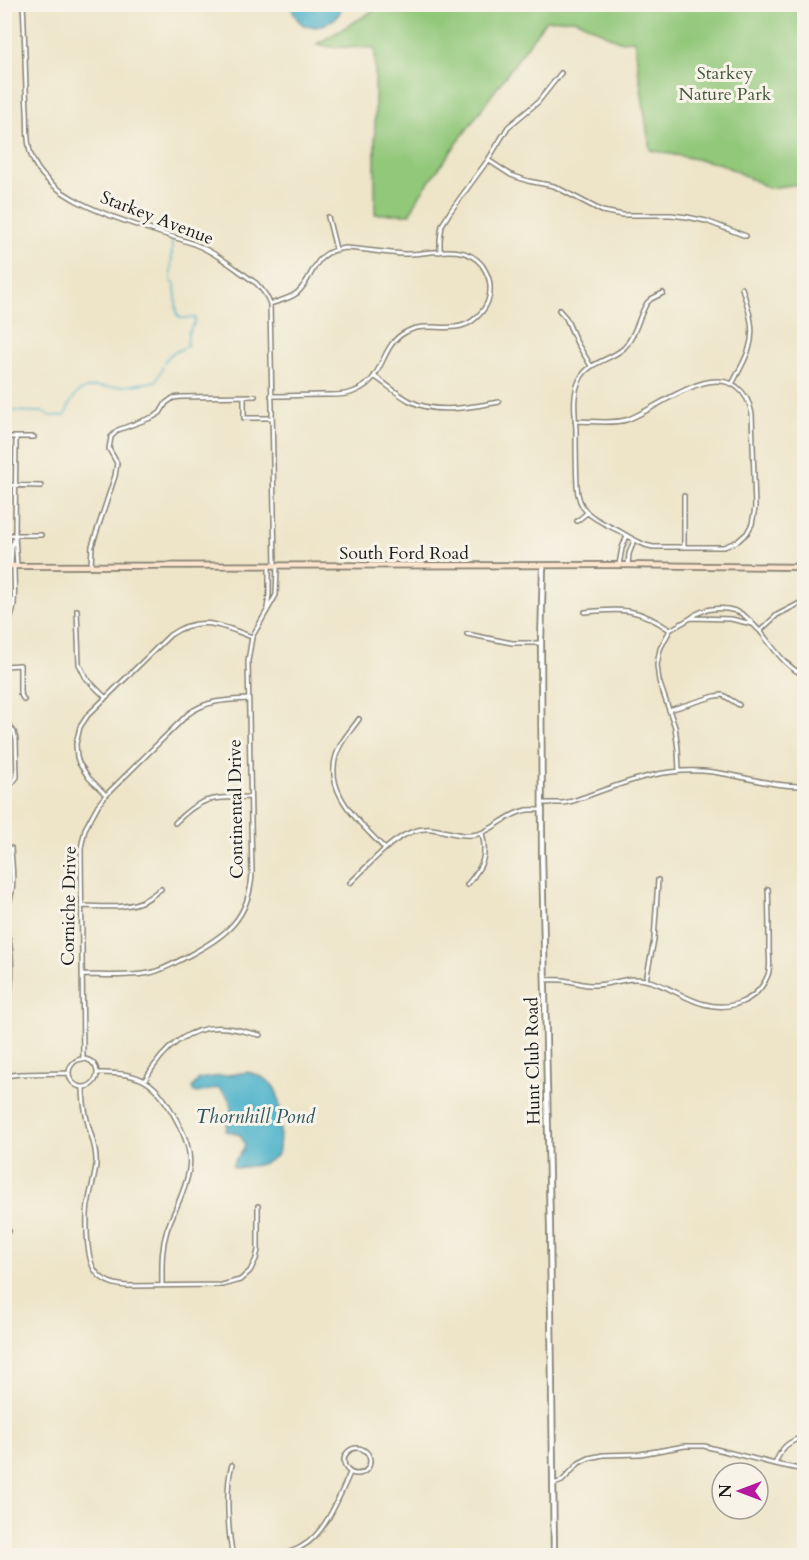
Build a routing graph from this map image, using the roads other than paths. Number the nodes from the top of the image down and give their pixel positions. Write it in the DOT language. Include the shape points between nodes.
graph roads {
  1 [pos="23,4"];
  2 [pos="561,73"];
  3 [pos="488,160"];
  4 [pos="328,217"];
  5 [pos="746,236"];
  6 [pos="336,249"];
  7 [pos="440,252"];
  8 [pos="742,288"];
  9 [pos="663,293"];
  10 [pos="270,304"];
  11 [pos="559,310"];
  12 [pos="591,366"];
  13 [pos="374,376"];
  14 [pos="732,384"];
  15 [pos="255,396"];
  16 [pos="272,396"];
  17 [pos="244,397"];
  18 [pos="499,402"];
  19 [pos="272,418"];
  20 [pos="575,422"];
  21 [pos="4,436"];
  22 [pos="16,437"];
  23 [pos="34,437"];
  24 [pos="4,485"];
  25 [pos="16,485"];
  26 [pos="41,486"];
  27 [pos="684,496"];
  28 [pos="587,513"];
  29 [pos="577,521"];
  30 [pos="4,535"];
  31 [pos="15,535"];
  32 [pos="41,535"];
  33 [pos="627,536"];
  34 [pos="634,540"];
  35 [pos="684,547"];
  36 [pos="619,565"];
  37 [pos="628,565"];
  38 [pos="4,566"];
  39 [pos="14,566"];
  40 [pos="91,566"];
  41 [pos="543,566"];
  42 [pos="274,567"];
  43 [pos="804,567"];
  44 [pos="804,600"];
  45 [pos="76,610"];
  46 [pos="266,610"];
  47 [pos="585,612"];
  48 [pos="691,618"];
  49 [pos="752,624"];
  50 [pos="670,630"];
  51 [pos="760,631"];
  52 [pos="4,632"];
  53 [pos="467,634"];
  54 [pos="252,638"];
  55 [pos="541,643"];
  56 [pos="4,666"];
  57 [pos="804,675"];
  58 [pos="106,698"];
  59 [pos="248,699"];
  60 [pos="24,700"];
  61 [pos="739,705"];
  62 [pos="669,710"];
  63 [pos="4,718"];
  64 [pos="359,720"];
  65 [pos="679,771"];
  66 [pos="804,786"];
  67 [pos="4,787"];
  68 [pos="106,795"];
  69 [pos="250,797"];
  70 [pos="542,803"];
  71 [pos="541,810"];
  72 [pos="176,823"];
  73 [pos="482,833"];
  74 [pos="11,848"];
  75 [pos="386,849"];
  76 [pos="658,880"];
  77 [pos="350,883"];
  78 [pos="467,885"];
  79 [pos="161,889"];
  80 [pos="768,889"];
  81 [pos="81,906"];
  82 [pos="4,912"];
  83 [pos="4,927"];
  84 [pos="4,971"];
  85 [pos="11,971"];
  86 [pos="82,975"];
  87 [pos="545,980"];
  88 [pos="646,980"];
  89 [pos="4,1013"];
  90 [pos="260,1035"];
  91 [pos="83,1059"];
  92 [pos="69,1073"];
  93 [pos="97,1073"];
  94 [pos="4,1076"];
  95 [pos="145,1080"];
  96 [pos="83,1087"];
  97 [pos="258,1206"];
  98 [pos="4,1223"];
  99 [pos="9,1231"];
  100 [pos="162,1285"];
  101 [pos="804,1436"];
  102 [pos="775,1464"];
  103 [pos="232,1466"];
  104 [pos="804,1470"];
  105 [pos="350,1473"];
  106 [pos="554,1484"];
  107 [pos="233,1556"];
  108 [pos="278,1556"];
  109 [pos="554,1556"];
  1 -- 10 [label="street, Starkey Avenue" via="30,150 46,179 89,207 205,249 256,283"];
  2 -- 3 [label="street" via="538,102 508,127"];
  3 -- 5 [label="street" via="520,179 554,186 602,211 687,217"];
  3 -- 7 [label="street" via="445,218"];
  4 -- 6 [label="street"];
  6 -- 7 [label="street"];
  6 -- 10 [label="street" via="319,260 295,295"];
  7 -- 13 [label="street" via="464,253 483,267 490,281 485,308 462,326 420,327 406,332 390,345"];
  8 -- 14 [label="street" via="752,334"];
  9 -- 12 [label="street" via="647,303 623,348"];
  10 -- 16 [label="street"];
  11 -- 12 [label="street"];
  12 -- 20 [label="street" via="577,386"];
  13 -- 16 [label="street" via="356,391 343,395"];
  13 -- 18 [label="street" via="422,406 459,409"];
  14 -- 20 [label="street" via="715,380 700,383 622,421"];
  14 -- 35 [label="street" via="748,400 752,414 752,524 731,545"];
  15 -- 17 [label="street"];
  16 -- 19 [label="street"];
  17 -- 19 [label="street" via="244,418"];
  17 -- 40 [label="street" via="173,398 160,413 118,430 111,437 110,449 117,463 115,476 92,546"];
  19 -- 42 [label="street"];
  20 -- 28 [label="street" via="577,491"];
  21 -- 22 [label="street"];
  22 -- 23 [label="street"];
  22 -- 25 [label="street"];
  24 -- 25 [label="street"];
  25 -- 26 [label="street"];
  25 -- 31 [label="street"];
  27 -- 35 [label="street"];
  28 -- 29 [label="street"];
  28 -- 33 [label="street"];
  30 -- 31 [label="street"];
  31 -- 32 [label="street"];
  31 -- 39 [label="street"];
  33 -- 34 [label="street"];
  33 -- 36 [label="street"];
  34 -- 35 [label="street" via="653,547"];
  34 -- 37 [label="street"];
  36 -- 37 [label="main road, South Ford Road"];
  36 -- 41 [label="main road, South Ford Road"];
  37 -- 43 [label="main road, South Ford Road"];
  38 -- 39 [label="main road, South Ford Road"];
  39 -- 40 [label="main road, South Ford Road"];
  39 -- 52 [label="street" via="14,607"];
  40 -- 42 [label="main road, South Ford Road"];
  41 -- 42 [label="main road, South Ford Road"];
  41 -- 55 [label="street, Hunt Club Road"];
  42 -- 46 [label="street"];
  42 -- 46 [label="street, Continental Drive" via="276,596"];
  44 -- 51 [label="street" via="777,615"];
  45 -- 58 [label="street" via="79,664 86,678"];
  46 -- 54 [label="street, Continental Drive"];
  47 -- 50 [label="street" via="636,612"];
  48 -- 49 [label="street"];
  48 -- 49 [label="street" via="703,610 727,609"];
  48 -- 50 [label="street"];
  49 -- 51 [label="street"];
  50 -- 62 [label="street" via="657,665"];
  51 -- 57 [label="street" via="788,665"];
  53 -- 55 [label="street" via="512,643"];
  54 -- 58 [label="street" via="214,624 197,623 179,629"];
  54 -- 59 [label="street, Continental Drive"];
  55 -- 70 [label="street, Hunt Club Road"];
  56 -- 60 [label="street" via="20,665 20,693"];
  58 -- 68 [label="street" via="84,722 76,744 83,771"];
  59 -- 68 [label="street, Corniche Drive" via="216,701 192,711"];
  59 -- 69 [label="street, Continental Drive"];
  61 -- 62 [label="street" via="723,695"];
  62 -- 65 [label="street" via="677,737"];
  63 -- 67 [label="street" via="14,732 17,777"];
  64 -- 75 [label="street" via="338,751 336,783 348,808"];
  65 -- 66 [label="street"];
  65 -- 70 [label="street" via="641,777 573,801"];
  68 -- 81 [label="street, Corniche Drive" via="84,829"];
  69 -- 72 [label="street" via="201,801"];
  69 -- 86 [label="street, Continental Drive" via="251,882 246,904 229,929 159,971"];
  70 -- 71 [label="street, Hunt Club Road"];
  71 -- 73 [label="street" via="522,811"];
  71 -- 87 [label="street, Hunt Club Road"];
  73 -- 75 [label="street" via="420,829 400,837"];
  73 -- 78 [label="street" via="483,860"];
  74 -- 82 [label="street" via="12,895"];
  75 -- 77 [label="street"];
  76 -- 88 [label="street" via="654,940"];
  79 -- 81 [label="street" via="135,904"];
  80 -- 88 [label="street" via="770,960 768,975 755,994 740,1004 718,1007 704,1005"];
  81 -- 86 [label="street, Corniche Drive"];
  83 -- 85 [label="street" via="9,938"];
  84 -- 85 [label="street"];
  85 -- 89 [label="street" via="10,1000"];
  86 -- 91 [label="street, Corniche Drive"];
  87 -- 88 [label="street" via="588,985"];
  87 -- 106 [label="street, Hunt Club Road"];
  90 -- 95 [label="street" via="226,1028 190,1033 164,1052"];
  91 -- 92 [label="street" via="75,1061"];
  91 -- 93 [label="street" via="93,1063"];
  92 -- 94 [label="street"];
  92 -- 96 [label="street" via="73,1083"];
  93 -- 95 [label="street" via="124,1073"];
  93 -- 96 [label="street" via="92,1084"];
  95 -- 100 [label="street" via="168,1103 184,1134 190,1161 188,1178 163,1246"];
  96 -- 100 [label="street" via="96,1155 87,1218 87,1248 92,1266 114,1284"];
  97 -- 100 [label="street" via="258,1250 254,1265 245,1275 222,1285"];
  98 -- 99 [label="street"];
  101 -- 102 [label="street" via="783,1447"];
  102 -- 104 [label="street"];
  102 -- 106 [label="street" via="704,1446 685,1446 640,1455 589,1458"];
  103 -- 107 [label="street" via="229,1479"];
  105 -- 105 [label="street" via="359,1474 369,1468 370,1459 363,1449 354,1448 346,1453 344,1466"];
  105 -- 108 [label="street" via="324,1527 301,1547"];
  106 -- 109 [label="street, Hunt Club Road"];
}
